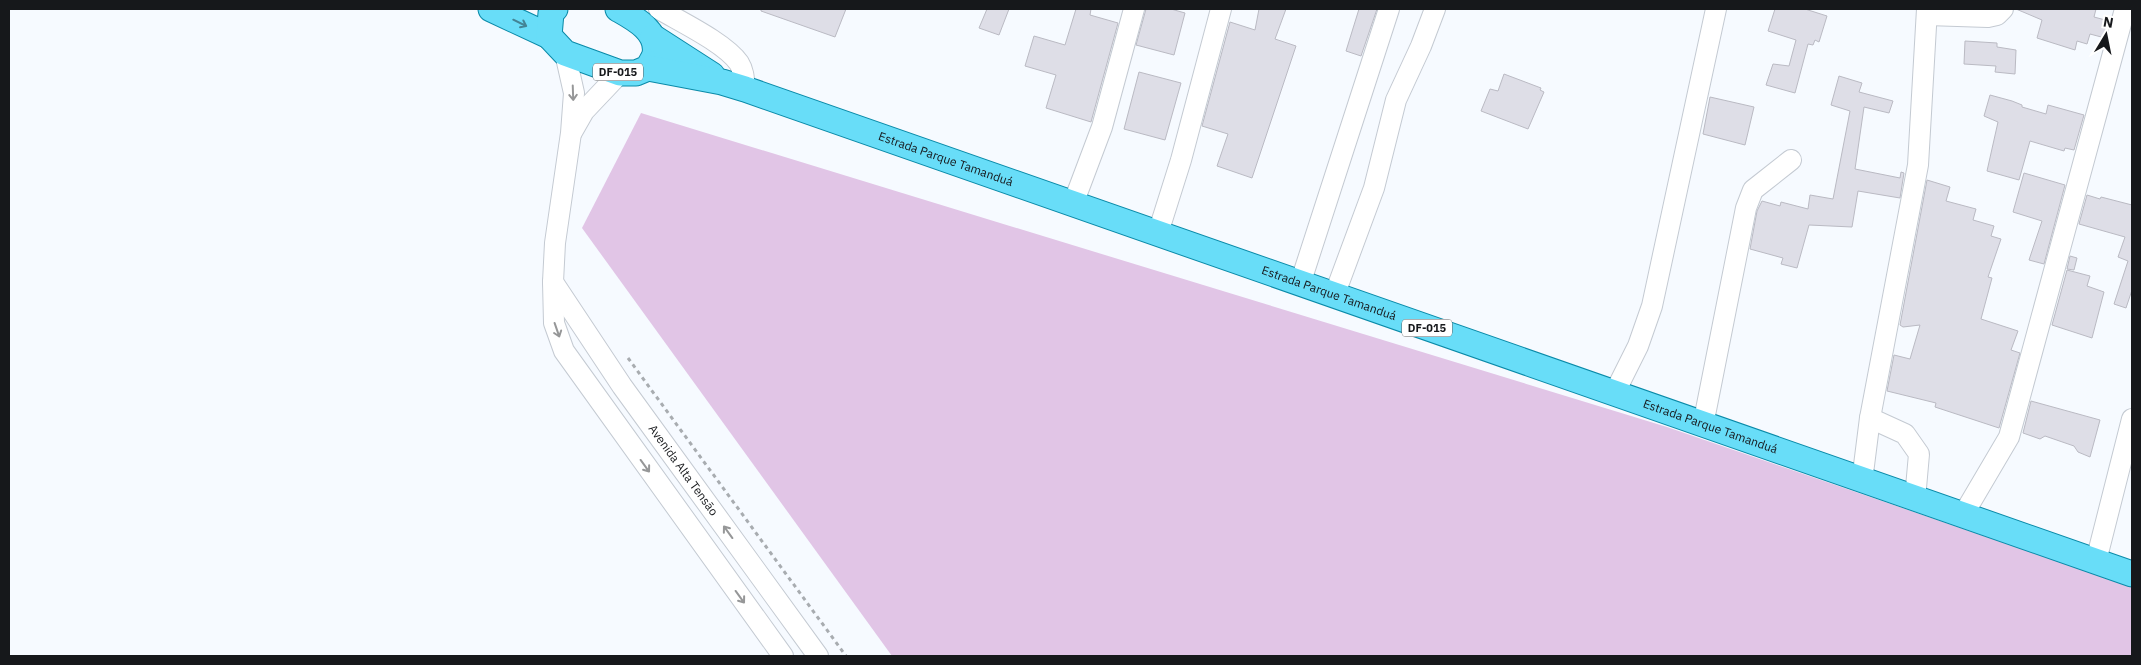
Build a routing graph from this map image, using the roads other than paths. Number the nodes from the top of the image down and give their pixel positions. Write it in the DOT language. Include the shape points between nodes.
graph roads {
  1 [pos="491,9"];
  2 [pos="555,9"];
  3 [pos="618,9"];
  4 [pos="659,9"];
  5 [pos="1134,9"];
  6 [pos="1221,9"];
  7 [pos="1389,9"];
  8 [pos="1435,9"];
  9 [pos="1716,9"];
  10 [pos="2002,9"];
  11 [pos="2125,9"];
  12 [pos="1927,12"];
  13 [pos="653,37"];
  14 [pos="557,45"];
  15 [pos="648,68"];
  16 [pos="620,73"];
  17 [pos="734,86"];
  18 [pos="571,133"];
  19 [pos="1792,160"];
  20 [pos="1073,204"];
  21 [pos="1158,233"];
  22 [pos="553,282"];
  23 [pos="1300,284"];
  24 [pos="1334,296"];
  25 [pos="1614,394"];
  26 [pos="1870,418"];
  27 [pos="2132,419"];
  28 [pos="1703,425"];
  29 [pos="1862,481"];
  30 [pos="1914,499"];
  31 [pos="1963,516"];
  32 [pos="2096,561"];
  33 [pos="2132,574"];
  34 [pos="783,656"];
  35 [pos="818,656"];
  1 -- 14 [label="main road, DF-015, one-way"];
  2 -- 14 [label="main road" via="551,13"];
  3 -- 13 [label="main road, DF-015" via="638,20"];
  4 -- 17 [label="street" via="717,43 738,62 744,74"];
  5 -- 20 [label="street" via="1102,126"];
  6 -- 21 [label="street"];
  7 -- 23 [label="street"];
  8 -- 24 [label="street" via="1396,100 1374,188"];
  9 -- 25 [label="street" via="1652,306 1638,346"];
  10 -- 12 [label="street" via="1997,15 1988,17"];
  11 -- 31 [label="street" via="2009,436"];
  12 -- 26 [label="street" via="1918,165"];
  13 -- 15 [label="main road, DF-015" via="655,54"];
  13 -- 17 [label="main road, Estrada Parque Tamanduá / DF-015"];
  14 -- 16 [label="main road, DF-015"];
  14 -- 18 [label="street, one-way" via="574,93"];
  15 -- 16 [label="main road, DF-015" via="636,73"];
  15 -- 17 [label="main road, Estrada Parque Tamanduá / DF-015"];
  16 -- 18 [label="street" via="584,111"];
  17 -- 20 [label="main road, Estrada Parque Tamanduá / DF-015"];
  18 -- 22 [label="street" via="555,243"];
  19 -- 28 [label="street" via="1753,190 1746,208"];
  20 -- 21 [label="main road, Estrada Parque Tamanduá / DF-015"];
  21 -- 23 [label="main road, Estrada Parque Tamanduá / DF-015"];
  22 -- 34 [label="street, one-way" via="554,323 564,351"];
  35 -- 22 [label="street, Avenida Alta Tensāo, one-way" via="622,386"];
  23 -- 24 [label="main road, Estrada Parque Tamanduá / DF-015"];
  24 -- 25 [label="main road, Estrada Parque Tamanduá / DF-015"];
  25 -- 28 [label="main road, Estrada Parque Tamanduá / DF-015"];
  26 -- 29 [label="street"];
  26 -- 30 [label="street" via="1906,434 1919,454"];
  27 -- 32 [label="street"];
  28 -- 29 [label="main road, Estrada Parque Tamanduá / DF-015"];
  29 -- 30 [label="main road, Estrada Parque Tamanduá / DF-015"];
  30 -- 31 [label="main road, Estrada Parque Tamanduá / DF-015"];
  31 -- 32 [label="main road, Estrada Parque Tamanduá / DF-015"];
  32 -- 33 [label="main road, Estrada Parque Tamanduá / DF-015"];
}
